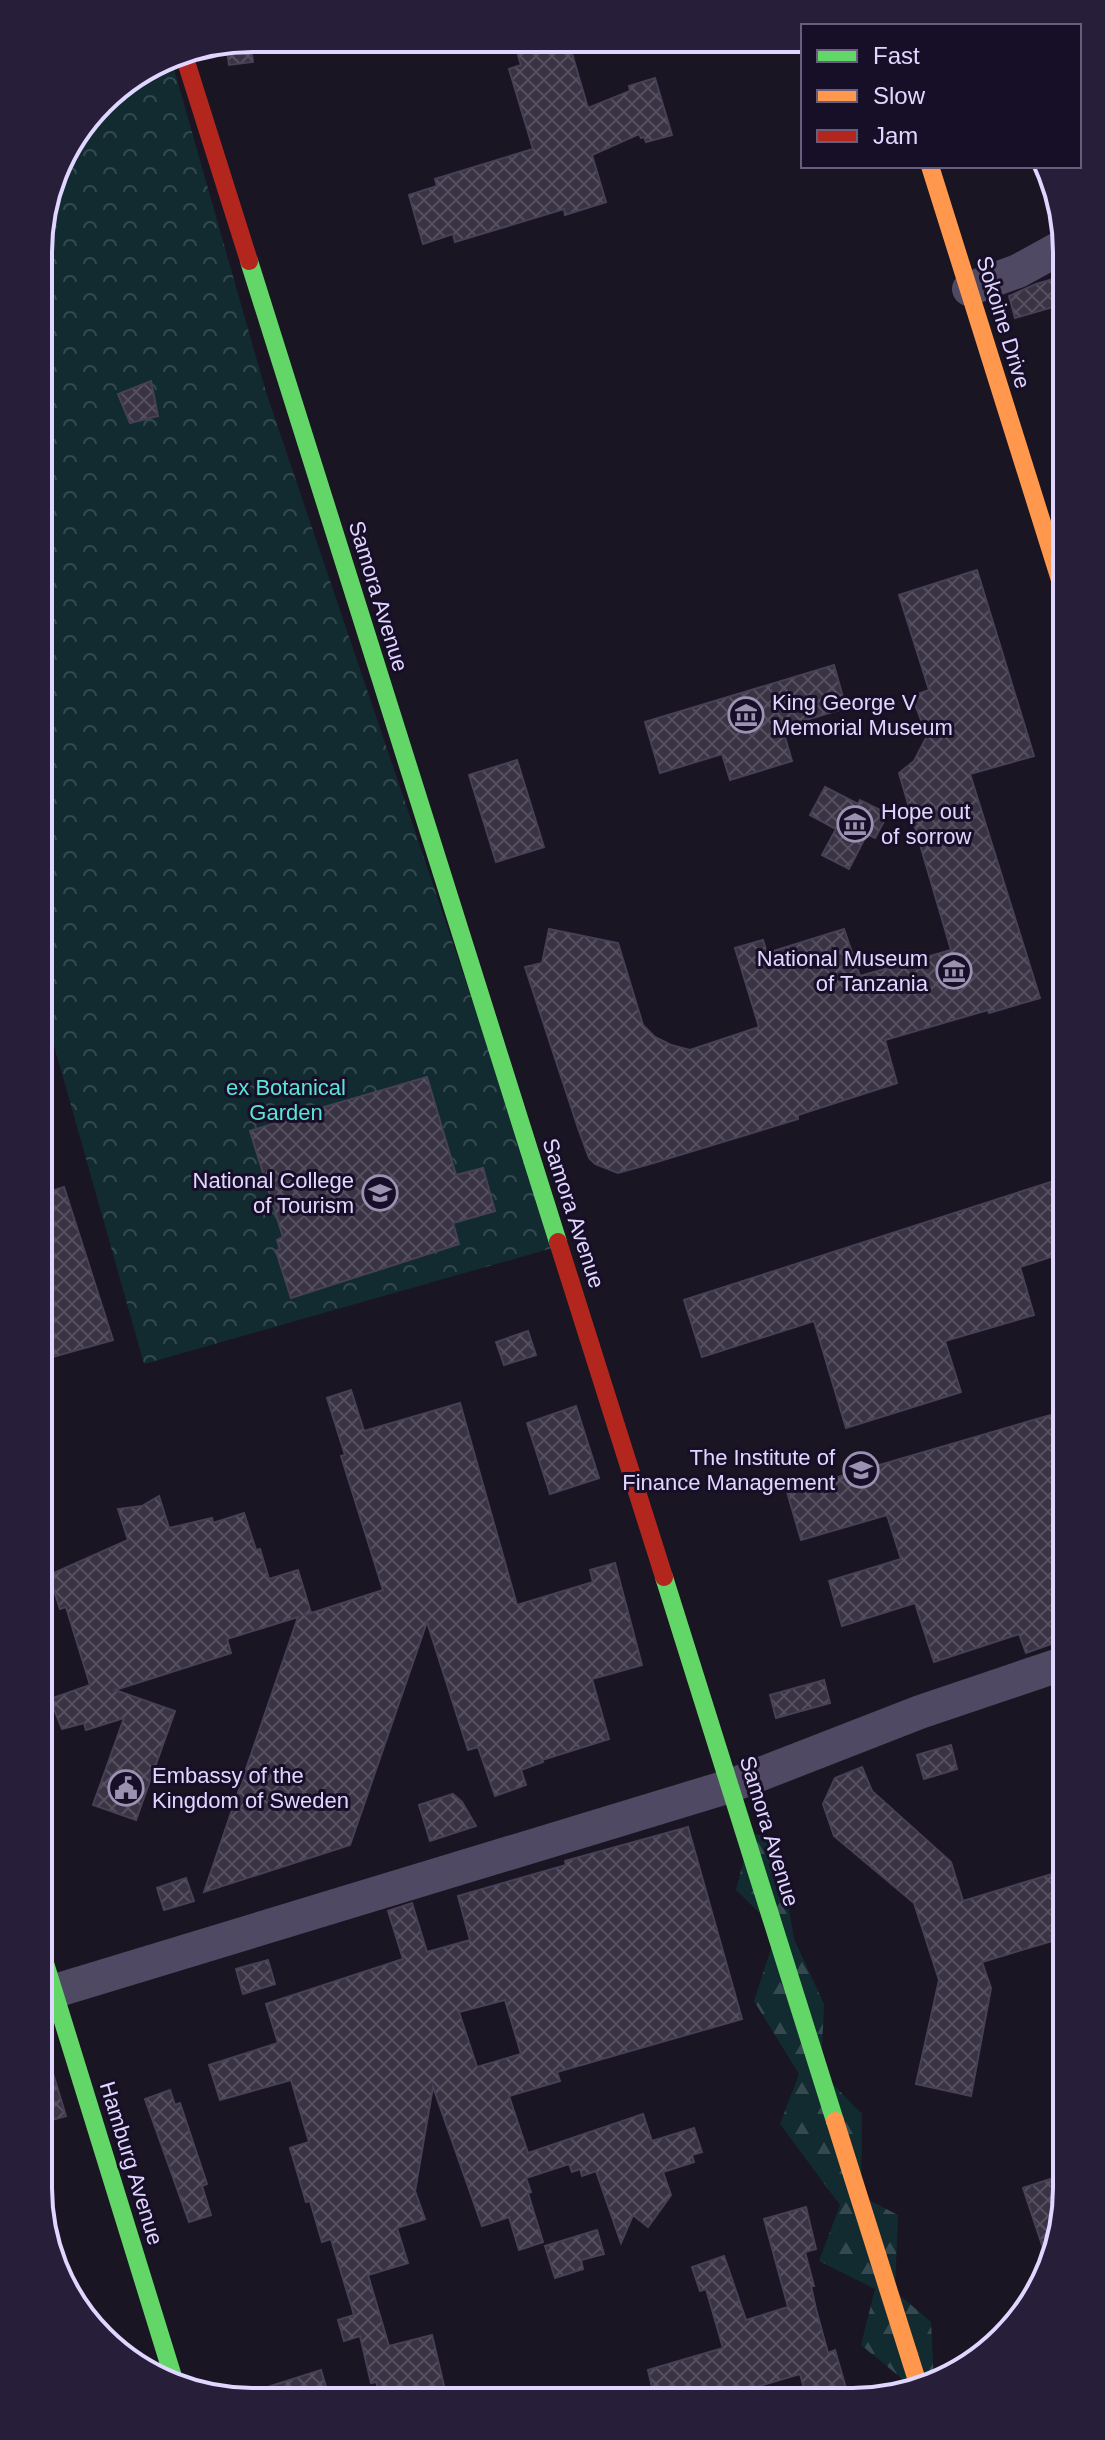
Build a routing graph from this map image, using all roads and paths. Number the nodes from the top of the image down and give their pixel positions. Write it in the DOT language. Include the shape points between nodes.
graph roads {
  1 [pos="187,63"];
  2 [pos="931,168"];
  3 [pos="1053,252"];
  4 [pos="969,289"];
  5 [pos="1053,557"];
  6 [pos="1053,1667"];
  7 [pos="730,1786"];
  8 [pos="52,1981"];
  9 [pos="52,1995"];
  10 [pos="171,2370"];
  11 [pos="916,2377"];
  1 -- 7 [label="street, Samora Avenue"];
  2 -- 4 [label="street, Sokoine Drive"];
  3 -- 4 [label="street"];
  4 -- 5 [label="street, Sokoine Drive"];
  6 -- 7 [label="street"];
  7 -- 8 [label="street"];
  7 -- 11 [label="street, Samora Avenue"];
  9 -- 10 [label="street, Hamburg Avenue"];
}
